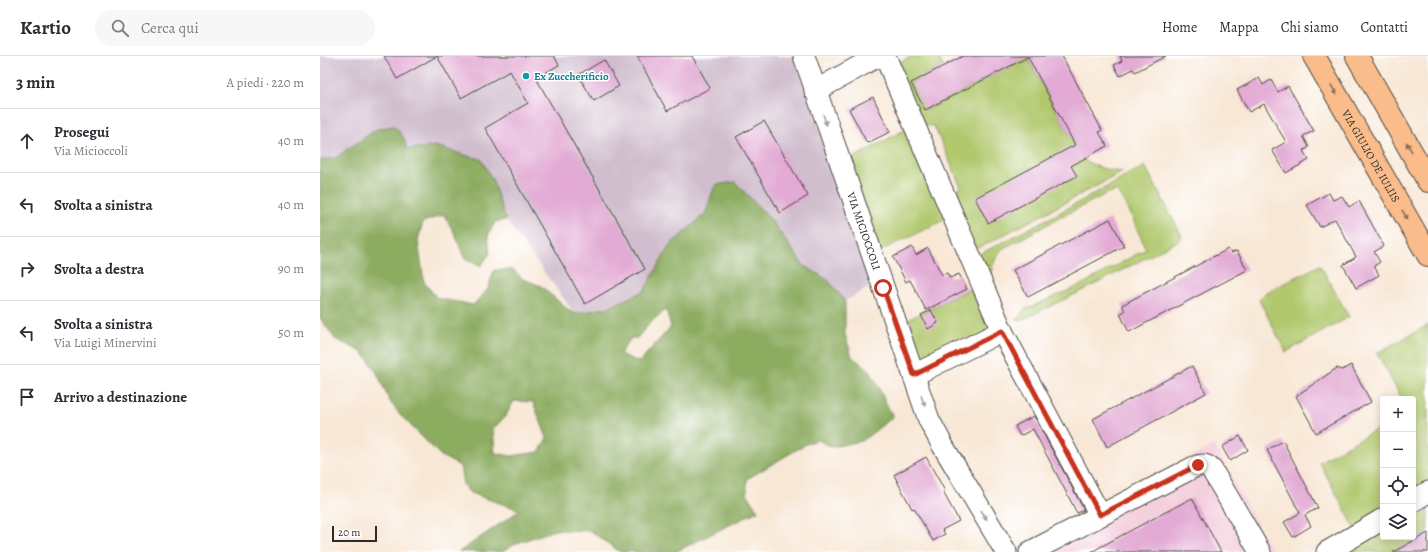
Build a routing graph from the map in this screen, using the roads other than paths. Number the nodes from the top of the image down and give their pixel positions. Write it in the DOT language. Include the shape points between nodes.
graph roads {
  1 [pos="804,56"];
  2 [pos="878,56"];
  3 [pos="885,56"];
  4 [pos="1314,56"];
  5 [pos="1357,56"];
  6 [pos="815,91"];
  7 [pos="1428,181"];
  8 [pos="1428,255"];
  9 [pos="1002,331"];
  10 [pos="914,375"];
  11 [pos="1428,492"];
  12 [pos="1416,499"];
  13 [pos="1100,515"];
  14 [pos="1380,521"];
  15 [pos="1002,551"];
  16 [pos="1030,552"];
  17 [pos="1260,552"];
  18 [pos="1327,552"];
  1 -- 6 [label="street, VIA MICIOCCOLI"];
  2 -- 6 [label="street"];
  3 -- 9 [label="street"];
  4 -- 8 [label="main road, VIA GIULIO DE IULIIS, one-way"];
  7 -- 5 [label="main road, one-way"];
  6 -- 10 [label="street, VIA MICIOCCOLI, one-way"];
  9 -- 10 [label="street"];
  9 -- 13 [label="street"];
  10 -- 15 [label="street, VIA MICIOCCOLI, one-way" via="929,420"];
  11 -- 12 [label="street"];
  13 -- 16 [label="street"];
  13 -- 17 [label="street" via="1198,465 1206,465 1215,473"];
  14 -- 18 [label="street"];
}
